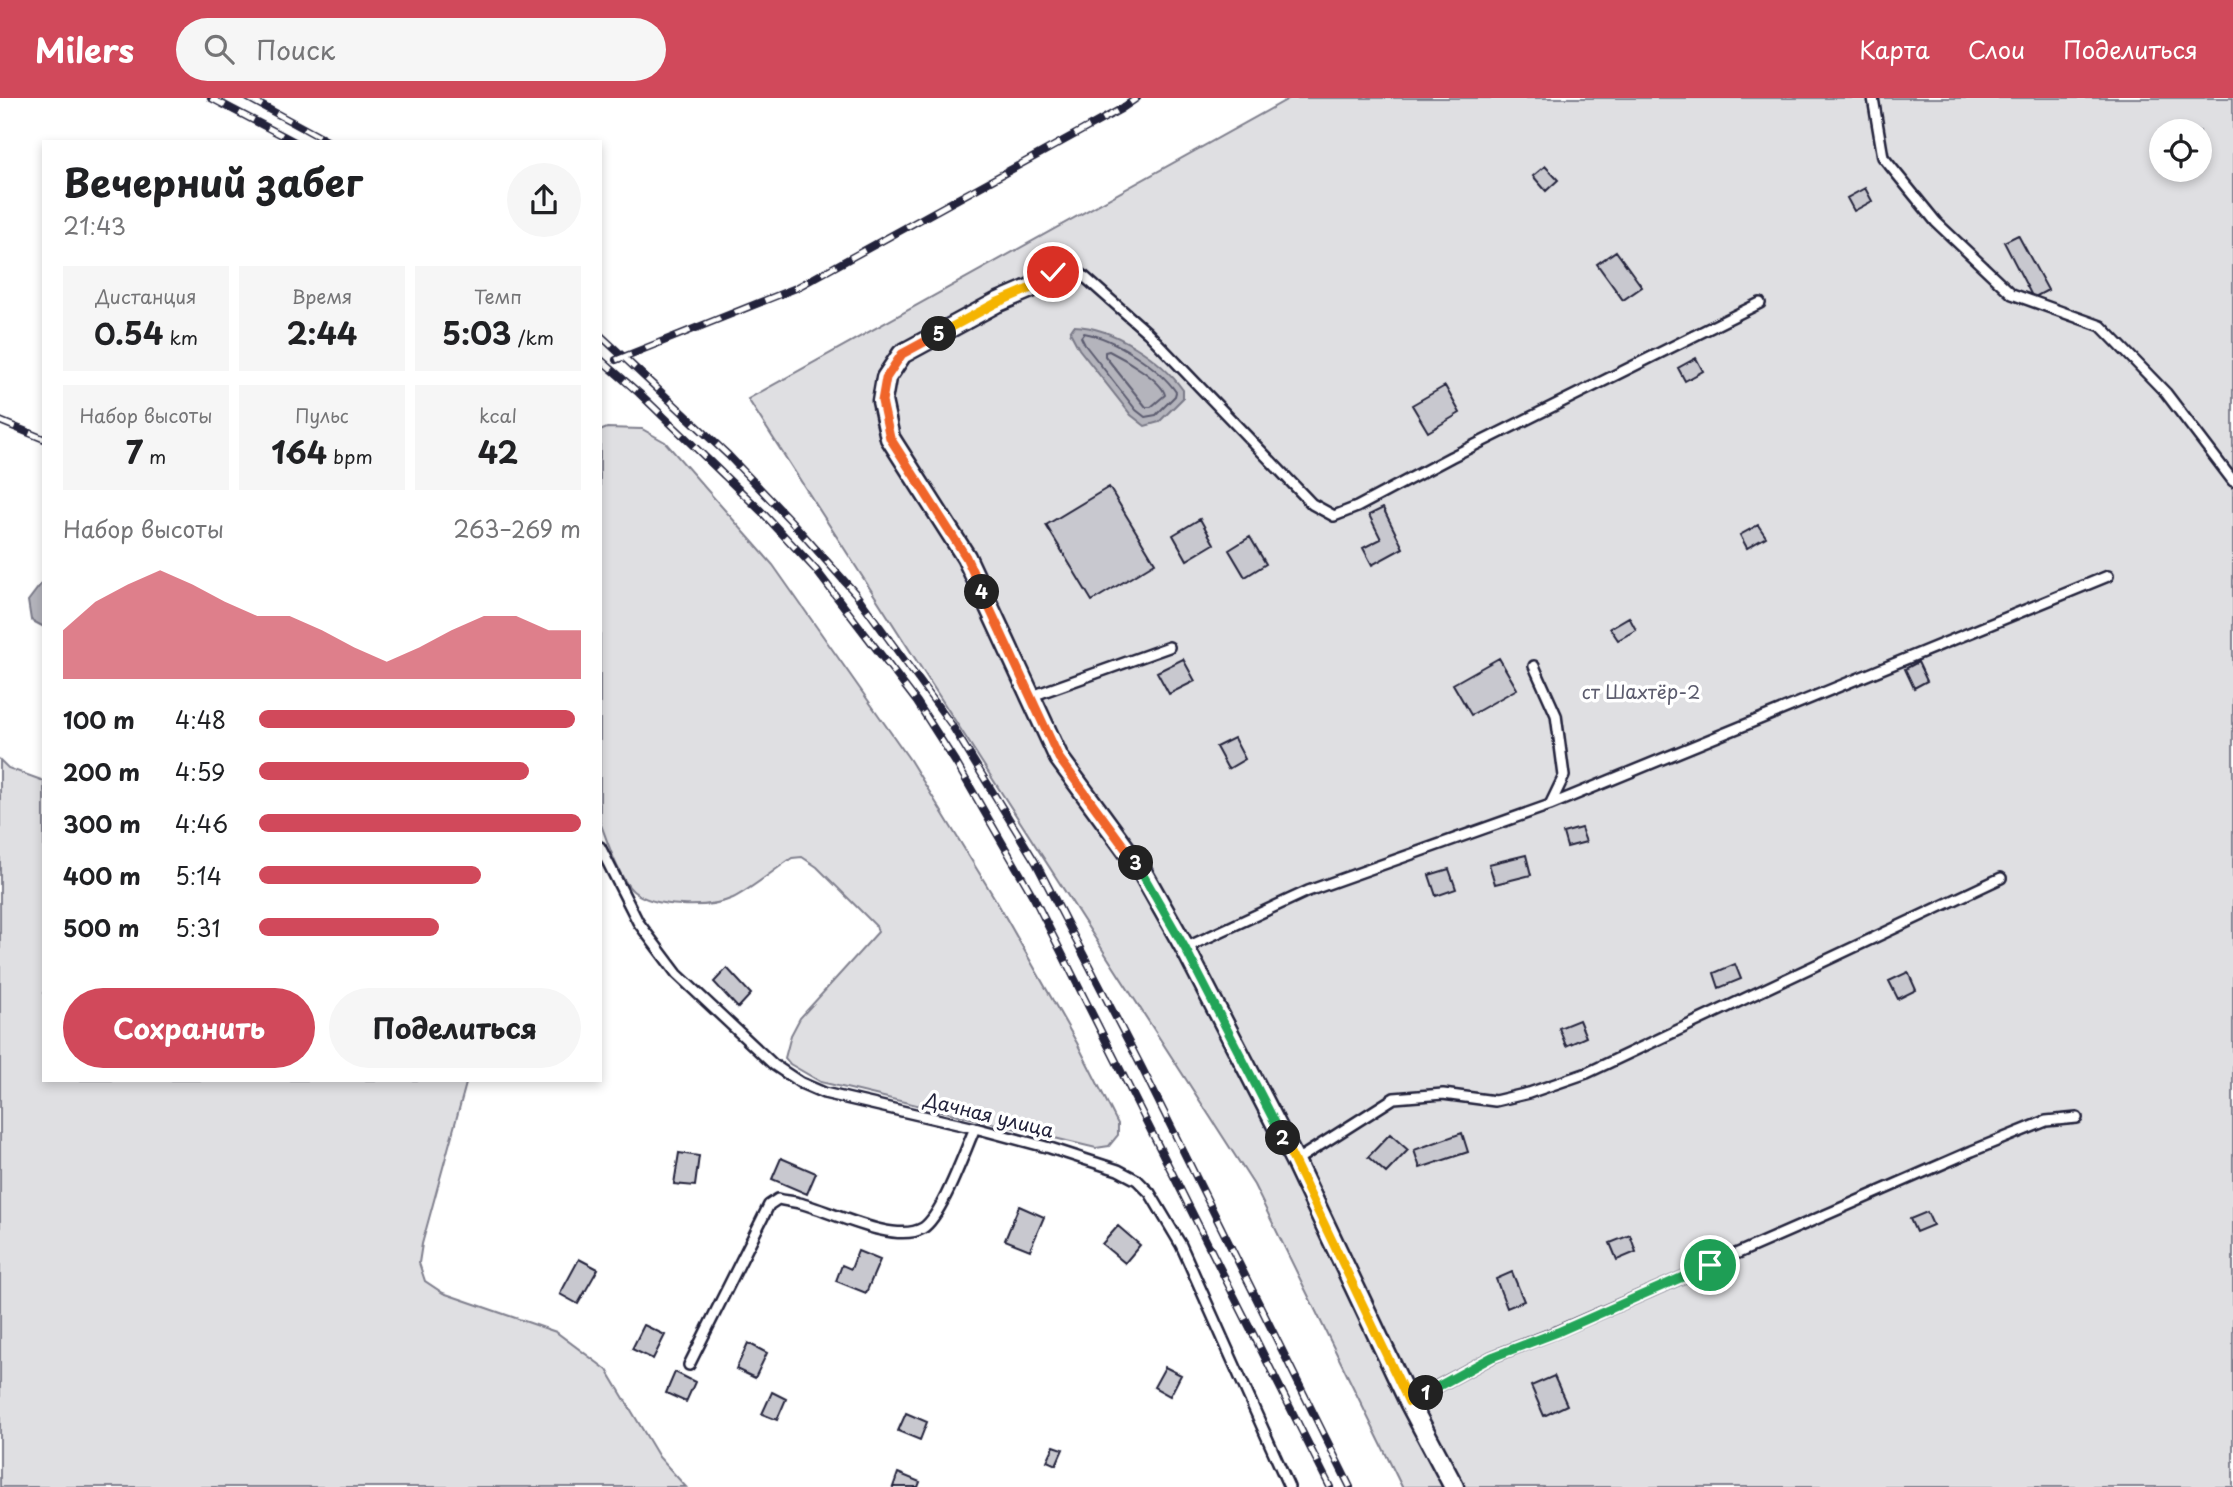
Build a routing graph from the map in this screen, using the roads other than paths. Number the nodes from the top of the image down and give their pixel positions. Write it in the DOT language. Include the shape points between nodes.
graph roads {
  1 [pos="1873,98"];
  2 [pos="1070,264"];
  3 [pos="1760,303"];
  4 [pos="2233,481"];
  5 [pos="2108,576"];
  6 [pos="1170,647"];
  7 [pos="1534,666"];
  8 [pos="1032,696"];
  9 [pos="1550,805"];
  10 [pos="602,851"];
  11 [pos="2001,878"];
  12 [pos="1185,948"];
  13 [pos="2077,1118"];
  14 [pos="975,1128"];
  15 [pos="1295,1161"];
  16 [pos="689,1365"];
  17 [pos="1409,1402"];
  18 [pos="1289,1487"];
  19 [pos="1454,1487"];
  1 -- 4 [label="lane" via="1883,157 1936,222 2012,294 2101,326 2166,393"];
  2 -- 3 [label="lane" via="1148,333 1312,504 1334,516"];
  2 -- 8 [label="street" via="902,354 886,378 882,401 890,438 966,557"];
  5 -- 9 [label="lane"];
  6 -- 8 [label="lane"];
  7 -- 9 [label="lane" via="1556,715 1562,753 1564,776"];
  8 -- 12 [label="street" via="1059,758 1141,870"];
  9 -- 12 [label="lane" via="1308,891"];
  10 -- 14 [label="lane, Дачная улица" via="638,922 677,974 774,1065 824,1093"];
  11 -- 15 [label="lane" via="1587,1073 1495,1101 1443,1094 1394,1098"];
  12 -- 15 [label="street"];
  13 -- 17 [label="lane" via="2046,1121 1972,1150 1492,1357"];
  14 -- 16 [label="lane" via="940,1208 924,1227 888,1231 801,1203 778,1199 769,1205"];
  14 -- 18 [label="lane, Дачная улица" via="1118,1170 1138,1180 1150,1193 1181,1245"];
  15 -- 17 [label="street"];
  17 -- 19 [label="street"];
}
